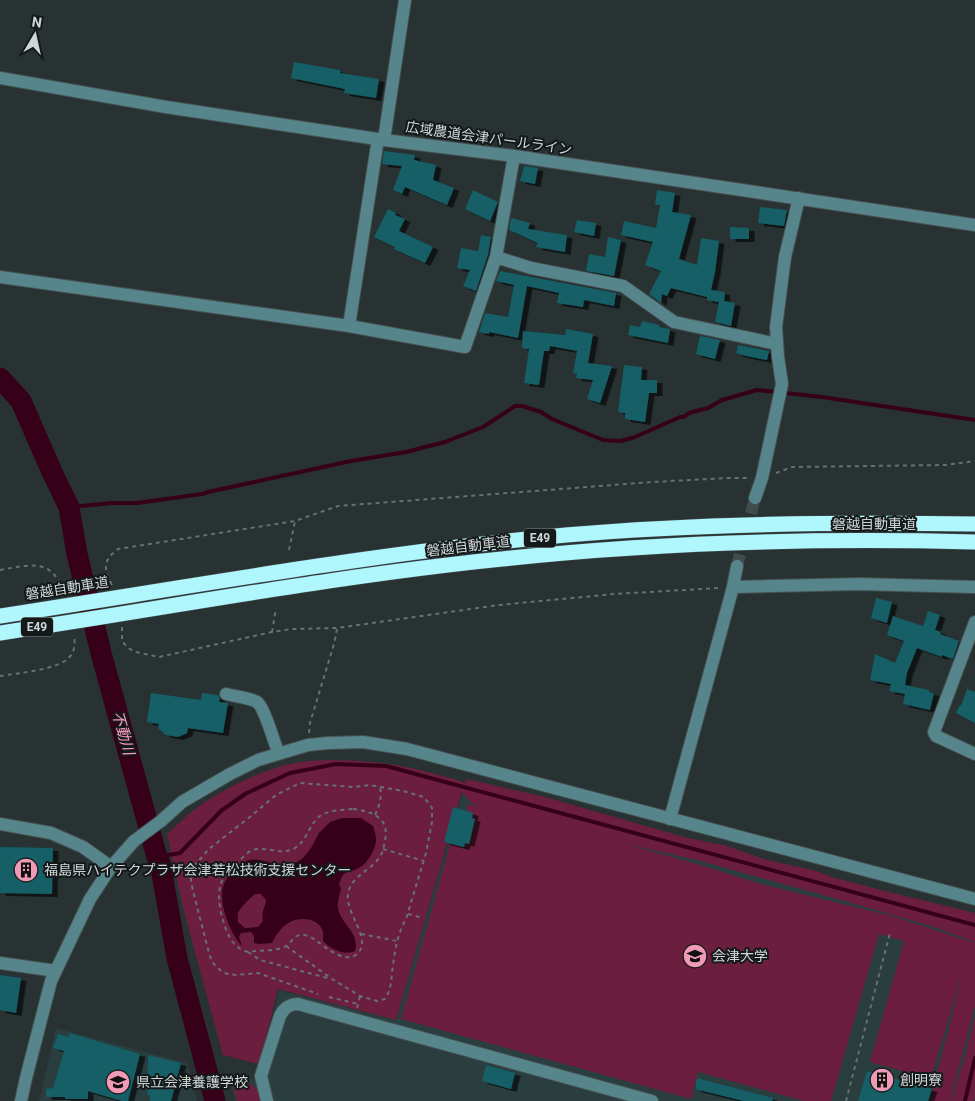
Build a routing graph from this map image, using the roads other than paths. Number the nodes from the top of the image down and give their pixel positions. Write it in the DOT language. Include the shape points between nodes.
graph roads {
  1 [pos="406,0"];
  2 [pos="0,78"];
  3 [pos="381,139"];
  4 [pos="514,156"];
  5 [pos="799,198"];
  6 [pos="975,225"];
  7 [pos="496,257"];
  8 [pos="0,277"];
  9 [pos="349,326"];
  10 [pos="777,344"];
  11 [pos="755,498"];
  12 [pos="975,524"];
  13 [pos="975,542"];
  14 [pos="737,566"];
  15 [pos="732,587"];
  16 [pos="975,587"];
  17 [pos="0,616"];
  18 [pos="975,622"];
  19 [pos="0,633"];
  20 [pos="226,694"];
  21 [pos="276,746"];
  22 [pos="975,754"];
  23 [pos="670,819"];
  24 [pos="0,824"];
  25 [pos="111,867"];
  26 [pos="975,899"];
  27 [pos="0,963"];
  28 [pos="56,971"];
  29 [pos="21,1101"];
  30 [pos="267,1101"];
  31 [pos="652,1101"];
  1 -- 3 [label="street"];
  2 -- 3 [label="street, 広域農道会津パールライン"];
  3 -- 4 [label="street, 広域農道会津パールライン"];
  3 -- 9 [label="street"];
  4 -- 5 [label="street, 広域農道会津パールライン"];
  4 -- 7 [label="street"];
  5 -- 6 [label="street, 広域農道会津パールライン"];
  5 -- 10 [label="street" via="785,257 776,327"];
  7 -- 9 [label="street" via="465,347"];
  7 -- 10 [label="street" via="531,268 623,286 674,322"];
  8 -- 9 [label="street"];
  10 -- 11 [label="street" via="782,384"];
  12 -- 17 [label="highway, 磐越自動車道 / E49" via="734,525 567,535 110,591"];
  13 -- 19 [label="highway, 磐越自動車道 / E49" via="736,542 503,558 252,592 74,628"];
  14 -- 15 [label="street"];
  15 -- 16 [label="street" via="858,584"];
  15 -- 23 [label="street"];
  18 -- 22 [label="street" via="934,732 936,736"];
  20 -- 21 [label="street" via="257,702"];
  23 -- 25 [label="street" via="407,748 363,742 328,743 308,745 258,760 202,789 134,842"];
  23 -- 26 [label="street"];
  24 -- 25 [label="street" via="51,833 83,847"];
  25 -- 28 [label="street" via="90,899"];
  27 -- 28 [label="street"];
  28 -- 29 [label="street"];
  30 -- 31 [label="street" via="262,1076 280,1016 292,1004"];
}
